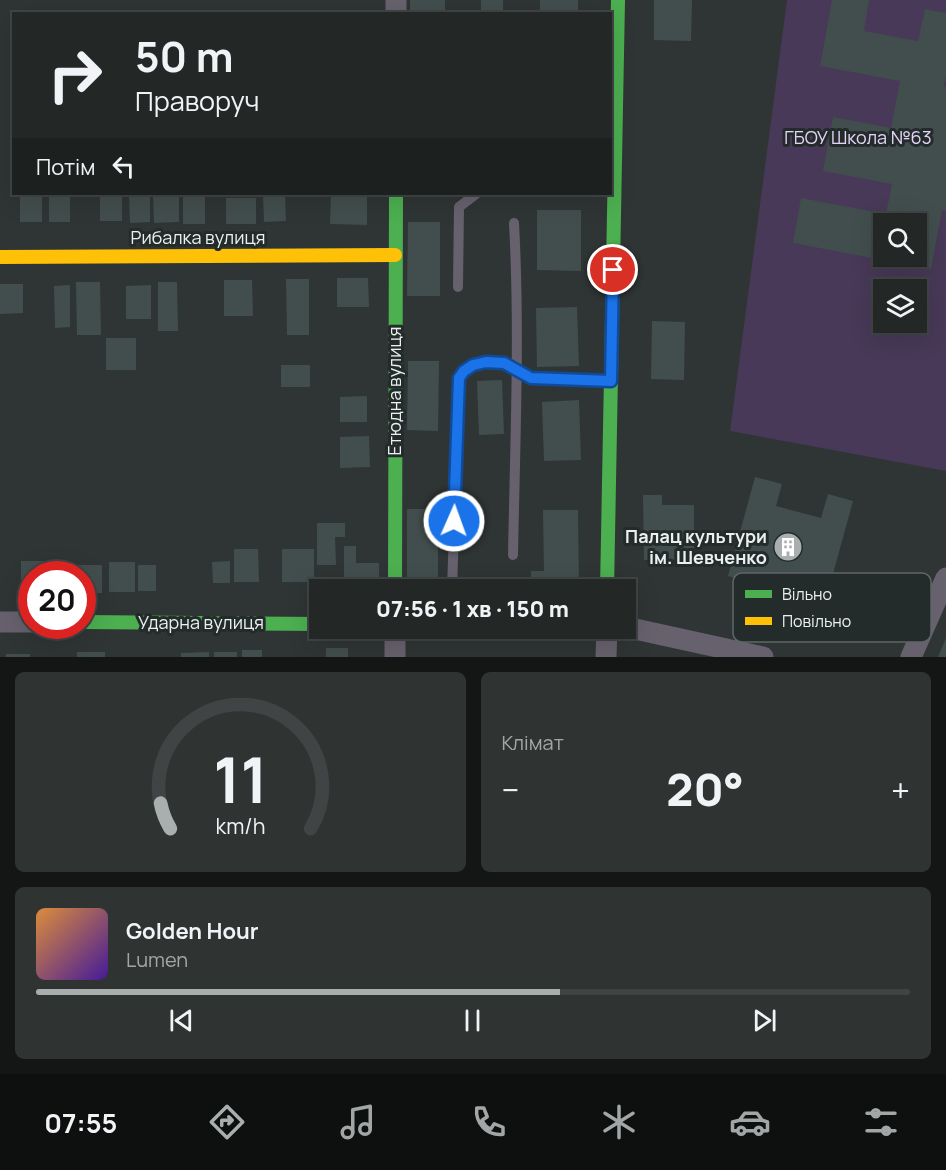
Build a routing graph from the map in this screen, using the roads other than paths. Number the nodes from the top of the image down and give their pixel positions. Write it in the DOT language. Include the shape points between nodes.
graph roads {
  1 [pos="618,0"];
  2 [pos="613,159"];
  3 [pos="396,195"];
  4 [pos="475,195"];
  5 [pos="514,223"];
  6 [pos="395,255"];
  7 [pos="0,257"];
  8 [pos="458,287"];
  9 [pos="516,370"];
  10 [pos="611,381"];
  11 [pos="513,555"];
  12 [pos="946,578"];
  13 [pos="395,579"];
  14 [pos="452,579"];
  15 [pos="607,579"];
  16 [pos="931,612"];
  17 [pos="0,622"];
  18 [pos="18,622"];
  19 [pos="96,622"];
  20 [pos="309,624"];
  21 [pos="636,629"];
  22 [pos="395,639"];
  23 [pos="607,639"];
  24 [pos="918,642"];
  25 [pos="395,657"];
  26 [pos="606,657"];
  27 [pos="763,657"];
  28 [pos="911,657"];
  1 -- 2 [label="street"];
  2 -- 10 [label="street"];
  3 -- 6 [label="street, Етюдна вулиця"];
  4 -- 8 [label="lane" via="459,207"];
  5 -- 9 [label="lane"];
  6 -- 7 [label="street, Рибалка вулиця"];
  6 -- 13 [label="street, Етюдна вулиця"];
  9 -- 10 [label="lane" via="531,378"];
  9 -- 11 [label="lane"];
  9 -- 14 [label="lane" via="504,363 486,362 473,365 459,378"];
  10 -- 15 [label="street"];
  12 -- 16 [label="street"];
  17 -- 18 [label="street"];
  19 -- 20 [label="street, Ударна вулиця"];
  21 -- 27 [label="street"];
  22 -- 25 [label="street"];
  23 -- 26 [label="street"];
  24 -- 28 [label="street"];
}
